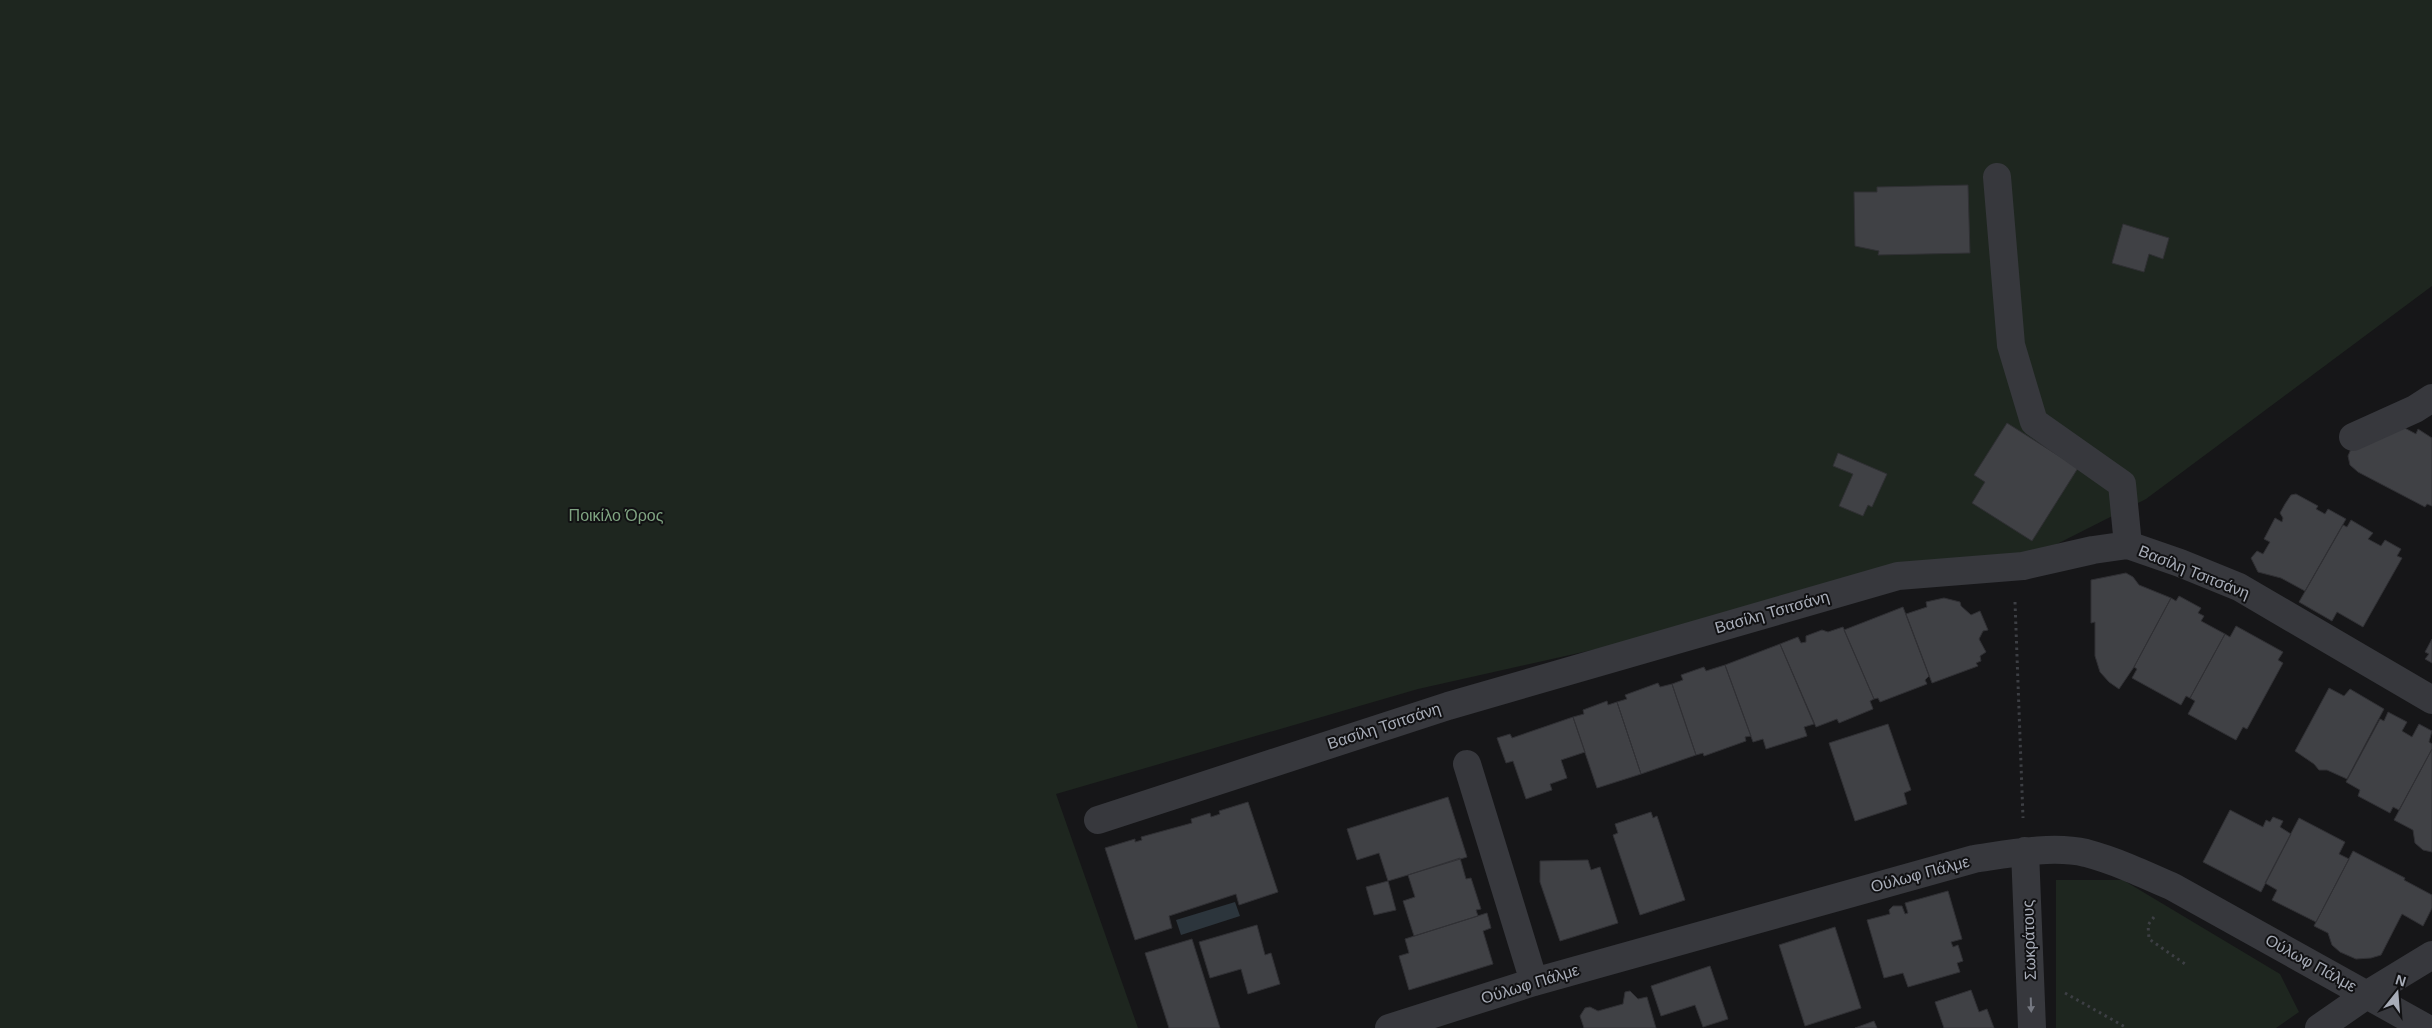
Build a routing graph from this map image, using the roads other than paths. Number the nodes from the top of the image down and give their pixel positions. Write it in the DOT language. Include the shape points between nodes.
graph roads {
  1 [pos="1997,177"];
  2 [pos="2432,398"];
  3 [pos="2352,437"];
  4 [pos="2128,545"];
  5 [pos="2432,700"];
  6 [pos="1467,764"];
  7 [pos="1098,820"];
  8 [pos="2025,851"];
  9 [pos="2432,955"];
  10 [pos="1534,982"];
  11 [pos="2368,994"];
  12 [pos="1390,1028"];
  13 [pos="2032,1028"];
  14 [pos="2319,1028"];
  15 [pos="2426,1028"];
  1 -- 4 [label="street" via="2011,345 2034,422 2122,484"];
  2 -- 3 [label="street"];
  4 -- 5 [label="street, Βασίλη Τσιτσάνη" via="2239,587"];
  4 -- 7 [label="street, Βασίλη Τσιτσάνη" via="2023,566 1898,576 1448,706"];
  6 -- 10 [label="street"];
  8 -- 10 [label="street, Ούλωφ Πάλμε" via="1974,859"];
  8 -- 11 [label="street, Ούλωφ Πάλμε" via="2084,853 2129,867 2173,887"];
  8 -- 13 [label="street, Σωκράτους, one-way"];
  9 -- 11 [label="street"];
  10 -- 12 [label="street, Ούλωφ Πάλμε"];
  11 -- 14 [label="street"];
  11 -- 15 [label="street, Ούλωφ Πάλμε"];
}
